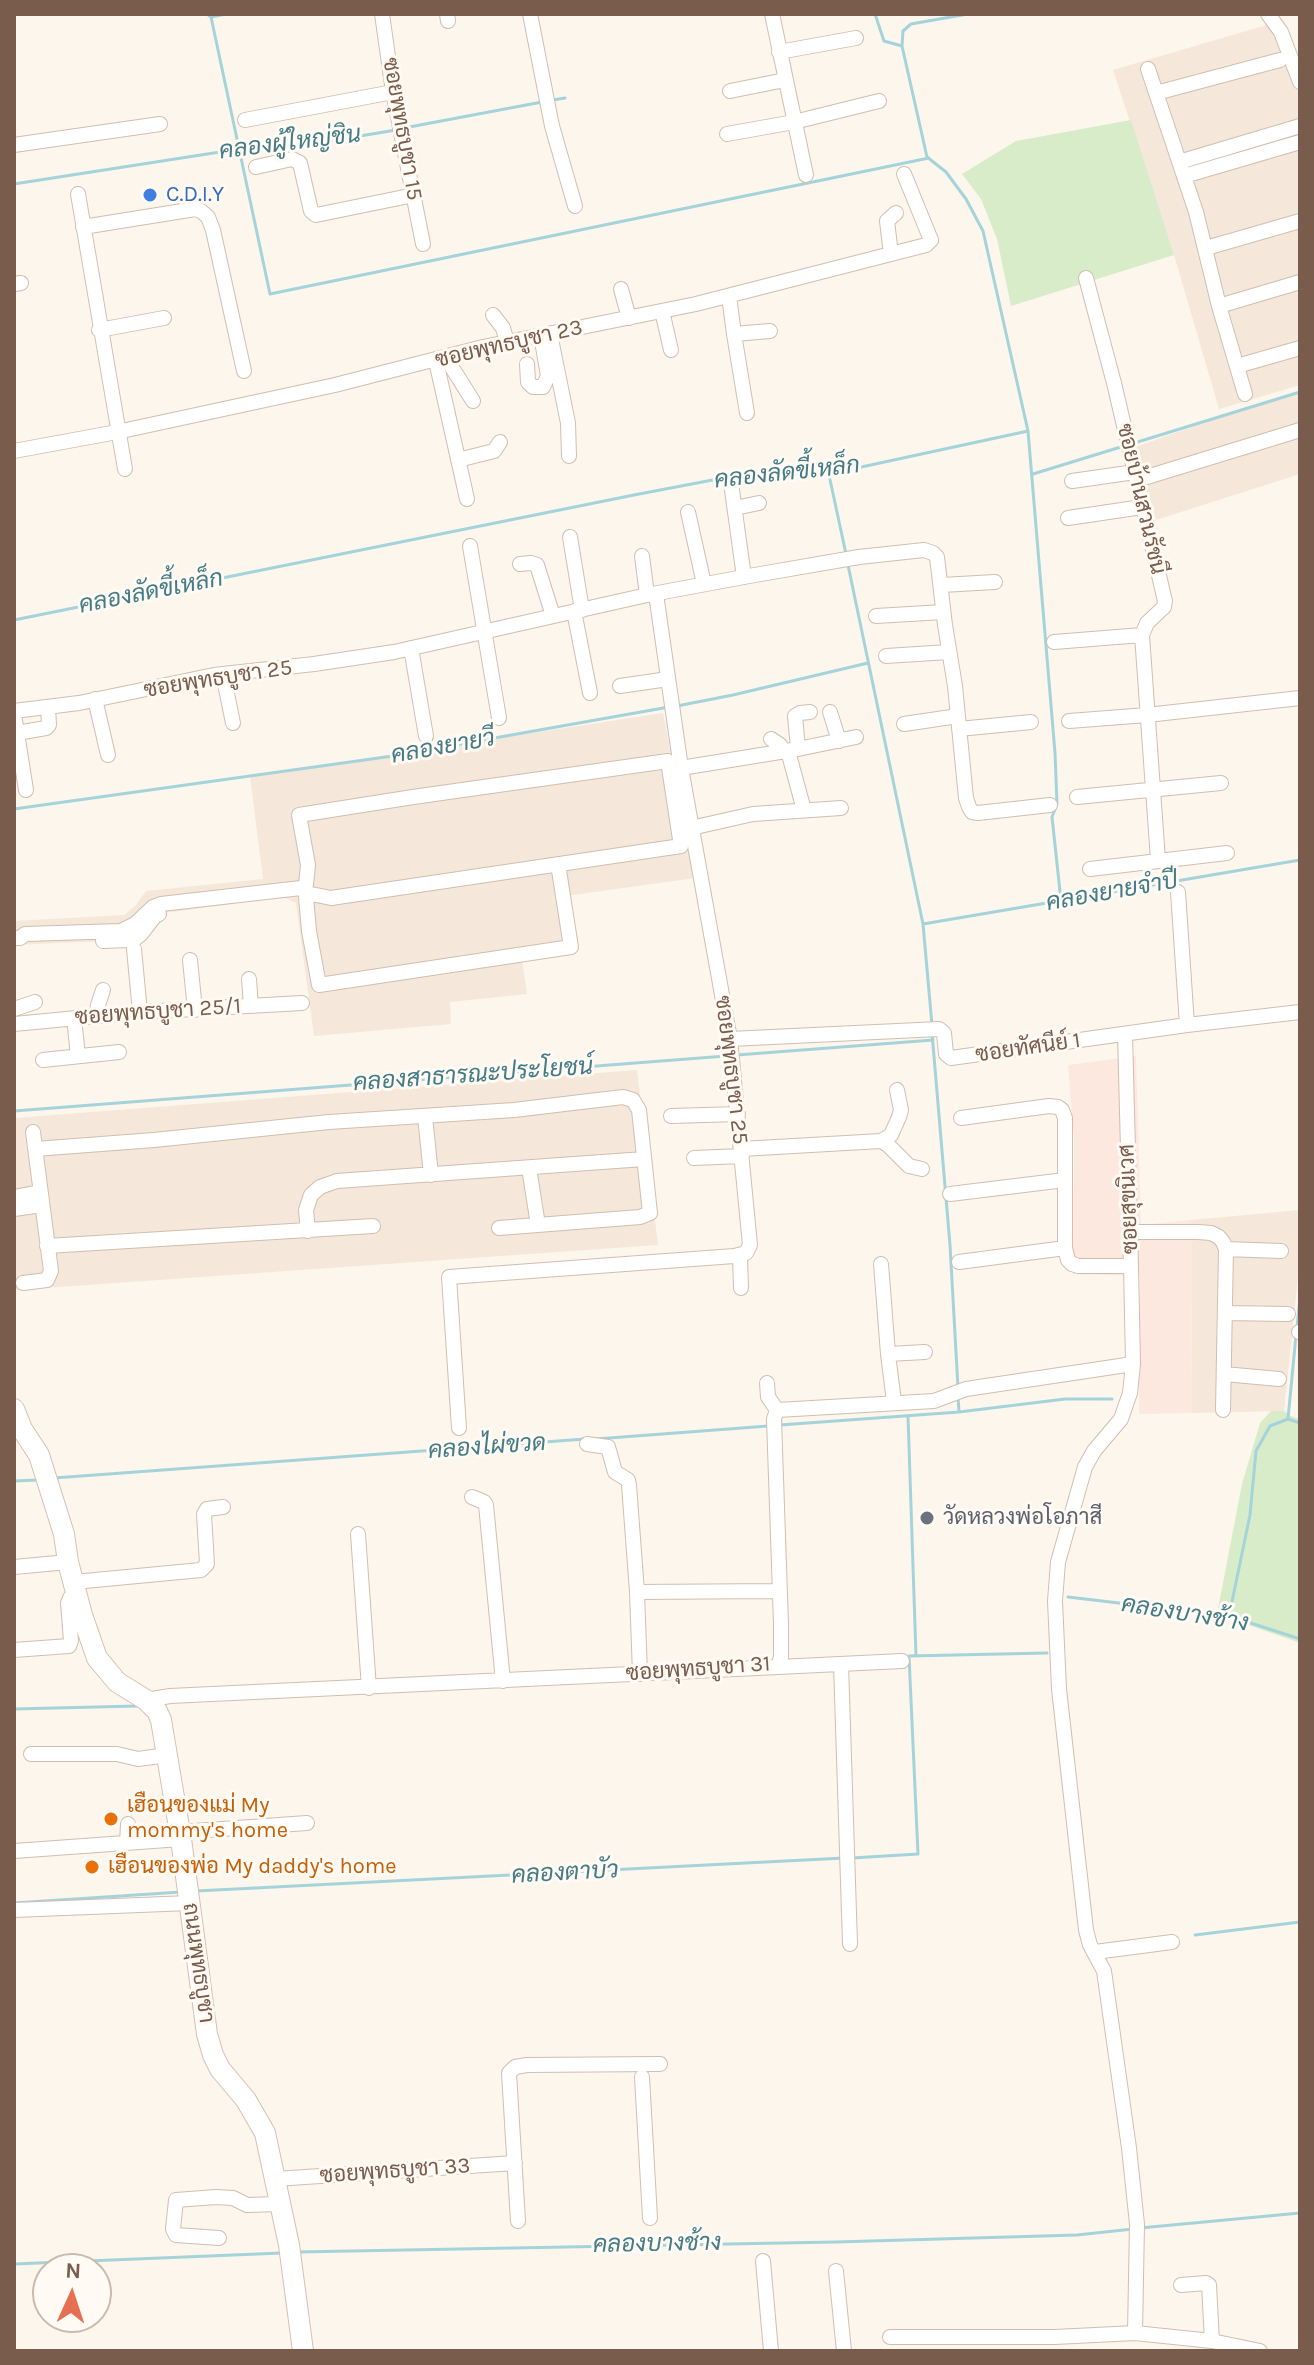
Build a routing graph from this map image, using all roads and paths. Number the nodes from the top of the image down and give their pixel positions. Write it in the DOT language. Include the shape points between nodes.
graph roads {
  1 [pos="382,14"];
  2 [pos="530,14"];
  3 [pos="772,14"];
  4 [pos="1268,14"];
  5 [pos="856,38"];
  6 [pos="779,52"];
  7 [pos="1280,60"];
  8 [pos="1148,69"];
  9 [pos="785,80"];
  10 [pos="1300,82"];
  11 [pos="730,91"];
  12 [pos="393,92"];
  13 [pos="1156,93"];
  14 [pos="879,101"];
  15 [pos="245,120"];
  16 [pos="794,122"];
  17 [pos="160,124"];
  18 [pos="1300,126"];
  19 [pos="727,134"];
  20 [pos="1251,140"];
  21 [pos="1300,142"];
  22 [pos="14,145"];
  23 [pos="1256,155"];
  24 [pos="256,167"];
  25 [pos="1181,169"];
  26 [pos="904,174"];
  27 [pos="806,175"];
  28 [pos="78,194"];
  29 [pos="414,195"];
  30 [pos="575,206"];
  31 [pos="896,213"];
  32 [pos="1300,221"];
  33 [pos="83,227"];
  34 [pos="423,244"];
  35 [pos="1206,248"];
  36 [pos="891,254"];
  37 [pos="1086,278"];
  38 [pos="1300,282"];
  39 [pos="621,289"];
  40 [pos="729,296"];
  41 [pos="1219,306"];
  42 [pos="662,311"];
  43 [pos="493,315"];
  44 [pos="164,318"];
  45 [pos="629,318"];
  46 [pos="99,330"];
  47 [pos="770,331"];
  48 [pos="545,334"];
  49 [pos="734,334"];
  50 [pos="507,342"];
  51 [pos="1300,348"];
  52 [pos="671,350"];
  53 [pos="441,359"];
  54 [pos="527,364"];
  55 [pos="1237,366"];
  56 [pos="244,371"];
  57 [pos="1245,394"];
  58 [pos="473,401"];
  59 [pos="747,413"];
  60 [pos="1300,430"];
  61 [pos="117,432"];
  62 [pos="500,442"];
  63 [pos="14,451"];
  64 [pos="569,456"];
  65 [pos="458,460"];
  66 [pos="125,469"];
  67 [pos="1136,476"];
  68 [pos="1072,481"];
  69 [pos="731,483"];
  70 [pos="467,499"];
  71 [pos="759,503"];
  72 [pos="1142,507"];
  73 [pos="735,508"];
  74 [pos="688,512"];
  75 [pos="1068,518"];
  76 [pos="570,537"];
  77 [pos="470,546"];
  78 [pos="642,556"];
  79 [pos="520,564"];
  80 [pos="744,577"];
  81 [pos="995,582"];
  82 [pos="704,584"];
  83 [pos="942,585"];
  84 [pos="652,594"];
  85 [pos="578,611"];
  86 [pos="943,612"];
  87 [pos="553,616"];
  88 [pos="876,616"];
  89 [pos="483,631"];
  90 [pos="1142,635"];
  91 [pos="1054,642"];
  92 [pos="411,648"];
  93 [pos="949,652"];
  94 [pos="886,656"];
  95 [pos="223,674"];
  96 [pos="668,679"];
  97 [pos="620,686"];
  98 [pos="590,693"];
  99 [pos="1300,698"];
  100 [pos="95,699"];
  101 [pos="48,707"];
  102 [pos="14,711"];
  103 [pos="810,712"];
  104 [pos="830,712"];
  105 [pos="1147,715"];
  106 [pos="499,718"];
  107 [pos="1069,721"];
  108 [pos="1031,722"];
  109 [pos="233,723"];
  110 [pos="959,723"];
  111 [pos="904,724"];
  112 [pos="16,727"];
  113 [pos="426,736"];
  114 [pos="856,737"];
  115 [pos="771,739"];
  116 [pos="839,741"];
  117 [pos="790,750"];
  118 [pos="108,755"];
  119 [pos="681,768"];
  120 [pos="1221,783"];
  121 [pos="26,790"];
  122 [pos="1152,790"];
  123 [pos="1077,797"];
  124 [pos="1050,805"];
  125 [pos="841,808"];
  126 [pos="804,810"];
  127 [pos="691,828"];
  128 [pos="1227,853"];
  129 [pos="1158,860"];
  130 [pos="558,864"];
  131 [pos="1090,869"];
  132 [pos="305,892"];
  133 [pos="1178,892"];
  134 [pos="17,938"];
  135 [pos="134,949"];
  136 [pos="190,960"];
  137 [pos="249,979"];
  138 [pos="103,990"];
  139 [pos="35,1002"];
  140 [pos="302,1003"];
  141 [pos="251,1006"];
  142 [pos="14,1009"];
  143 [pos="195,1010"];
  144 [pos="140,1012"];
  145 [pos="1300,1012"];
  146 [pos="97,1016"];
  147 [pos="74,1018"];
  148 [pos="14,1024"];
  149 [pos="1187,1025"];
  150 [pos="730,1039"];
  151 [pos="1125,1045"];
  152 [pos="119,1052"];
  153 [pos="78,1056"];
  154 [pos="43,1060"];
  155 [pos="897,1090"];
  156 [pos="738,1114"];
  157 [pos="425,1116"];
  158 [pos="671,1116"];
  159 [pos="961,1118"];
  160 [pos="33,1132"];
  161 [pos="881,1141"];
  162 [pos="35,1149"];
  163 [pos="742,1153"];
  164 [pos="694,1158"];
  165 [pos="644,1159"];
  166 [pos="529,1168"];
  167 [pos="922,1169"];
  168 [pos="431,1175"];
  169 [pos="1065,1180"];
  170 [pos="950,1194"];
  171 [pos="14,1197"];
  172 [pos="41,1198"];
  173 [pos="14,1209"];
  174 [pos="538,1225"];
  175 [pos="373,1226"];
  176 [pos="499,1228"];
  177 [pos="308,1231"];
  178 [pos="1130,1232"];
  179 [pos="47,1246"];
  180 [pos="1065,1248"];
  181 [pos="1226,1249"];
  182 [pos="1281,1251"];
  183 [pos="740,1255"];
  184 [pos="959,1262"];
  185 [pos="881,1264"];
  186 [pos="1131,1266"];
  187 [pos="23,1283"];
  188 [pos="741,1288"];
  189 [pos="1225,1313"];
  190 [pos="1288,1314"];
  191 [pos="925,1352"];
  192 [pos="888,1354"];
  193 [pos="1133,1364"];
  194 [pos="1224,1374"];
  195 [pos="1279,1379"];
  196 [pos="767,1383"];
  197 [pos="894,1402"];
  198 [pos="14,1409"];
  199 [pos="1223,1410"];
  200 [pos="775,1420"];
  201 [pos="459,1428"];
  202 [pos="587,1444"];
  203 [pos="472,1497"];
  204 [pos="223,1507"];
  205 [pos="358,1534"];
  206 [pos="14,1567"];
  207 [pos="73,1579"];
  208 [pos="779,1591"];
  209 [pos="637,1592"];
  210 [pos="14,1650"];
  211 [pos="902,1661"];
  212 [pos="779,1664"];
  213 [pos="841,1664"];
  214 [pos="640,1674"];
  215 [pos="503,1681"];
  216 [pos="369,1688"];
  217 [pos="146,1700"];
  218 [pos="31,1754"];
  219 [pos="168,1755"];
  220 [pos="307,1823"];
  221 [pos="128,1824"];
  222 [pos="181,1836"];
  223 [pos="127,1843"];
  224 [pos="14,1851"];
  225 [pos="189,1895"];
  226 [pos="14,1910"];
  227 [pos="1172,1942"];
  228 [pos="850,1944"];
  229 [pos="1095,1952"];
  230 [pos="660,2064"];
  231 [pos="642,2077"];
  232 [pos="515,2163"];
  233 [pos="275,2179"];
  234 [pos="279,2204"];
  235 [pos="650,2218"];
  236 [pos="518,2221"];
  237 [pos="219,2238"];
  238 [pos="763,2261"];
  239 [pos="836,2271"];
  240 [pos="1181,2285"];
  241 [pos="1135,2333"];
  242 [pos="890,2337"];
  243 [pos="1212,2341"];
  244 [pos="1056,2344"];
  245 [pos="303,2351"];
  246 [pos="771,2351"];
  247 [pos="844,2351"];
  248 [pos="1260,2351"];
  1 -- 12 [label="street, ซอยพุทธบูชา 15"];
  2 -- 30 [label="street" via="552,126"];
  3 -- 6 [label="street"];
  4 -- 10 [label="street" via="1281,32"];
  5 -- 6 [label="street"];
  6 -- 9 [label="street"];
  7 -- 13 [label="street"];
  8 -- 13 [label="street"];
  9 -- 11 [label="street"];
  9 -- 16 [label="street"];
  12 -- 15 [label="street"];
  12 -- 29 [label="street, ซอยพุทธบูชา 15"];
  13 -- 25 [label="street"];
  14 -- 16 [label="street"];
  16 -- 19 [label="street"];
  16 -- 27 [label="street"];
  17 -- 22 [label="street"];
  18 -- 20 [label="street"];
  20 -- 23 [label="street"];
  20 -- 25 [label="street"];
  21 -- 23 [label="street"];
  23 -- 25 [label="street"];
  24 -- 29 [label="street" via="292,159 300,163 316,215"];
  25 -- 35 [label="street"];
  26 -- 36 [label="street, ซอยพุทธบูชา 23" via="931,240"];
  28 -- 33 [label="street"];
  29 -- 34 [label="street, ซอยพุทธบูชา 15"];
  31 -- 36 [label="street" via="887,221"];
  32 -- 35 [label="street"];
  33 -- 46 [label="street"];
  33 -- 56 [label="street" via="195,209 208,217"];
  35 -- 41 [label="street"];
  36 -- 40 [label="street, ซอยพุทธบูชา 23"];
  37 -- 67 [label="street, ซอยบ้านสวนรัชนี"];
  38 -- 41 [label="street"];
  39 -- 45 [label="street"];
  40 -- 42 [label="street, ซอยพุทธบูชา 23"];
  40 -- 49 [label="street"];
  41 -- 55 [label="street"];
  42 -- 45 [label="street, ซอยพุทธบูชา 23"];
  42 -- 52 [label="street"];
  43 -- 50 [label="street"];
  44 -- 46 [label="street"];
  45 -- 48 [label="street, ซอยพุทธบูชา 23"];
  46 -- 61 [label="street"];
  47 -- 49 [label="street"];
  48 -- 50 [label="street, ซอยพุทธบูชา 23"];
  48 -- 54 [label="street" via="548,376 543,387 528,382"];
  48 -- 64 [label="street" via="568,423"];
  49 -- 59 [label="street"];
  50 -- 53 [label="street, ซอยพุทธบูชา 23"];
  51 -- 55 [label="street"];
  53 -- 58 [label="street"];
  53 -- 61 [label="street, ซอยพุทธบูชา 23"];
  53 -- 65 [label="street"];
  55 -- 57 [label="street"];
  60 -- 67 [label="street"];
  61 -- 63 [label="street, ซอยพุทธบูชา 23"];
  61 -- 66 [label="street"];
  62 -- 65 [label="street" via="494,451"];
  65 -- 70 [label="street"];
  67 -- 68 [label="street"];
  67 -- 72 [label="street, ซอยบ้านสวนรัชนี"];
  69 -- 73 [label="street"];
  71 -- 73 [label="street"];
  72 -- 75 [label="street"];
  72 -- 90 [label="street, ซอยบ้านสวนรัชนี" via="1165,601"];
  73 -- 80 [label="street"];
  74 -- 82 [label="street"];
  76 -- 85 [label="street"];
  77 -- 89 [label="street"];
  78 -- 84 [label="street"];
  79 -- 87 [label="street" via="537,565"];
  80 -- 82 [label="street, ซอยพุทธบูชา 25"];
  80 -- 83 [label="street, ซอยพุทธบูชา 25" via="924,550 937,557"];
  81 -- 83 [label="street"];
  82 -- 84 [label="street, ซอยพุทธบูชา 25"];
  83 -- 86 [label="street, ซอยพุทธบูชา 25"];
  84 -- 85 [label="street, ซอยพุทธบูชา 25"];
  84 -- 96 [label="street, ซอยพุทธบูชา 25"];
  85 -- 87 [label="street, ซอยพุทธบูชา 25"];
  85 -- 98 [label="street"];
  86 -- 88 [label="street"];
  86 -- 93 [label="street, ซอยพุทธบูชา 25"];
  87 -- 89 [label="street, ซอยพุทธบูชา 25"];
  89 -- 92 [label="street, ซอยพุทธบูชา 25"];
  89 -- 106 [label="street"];
  90 -- 91 [label="street"];
  90 -- 105 [label="street"];
  92 -- 95 [label="street, ซอยพุทธบูชา 25"];
  92 -- 113 [label="street"];
  93 -- 94 [label="street"];
  93 -- 110 [label="street, ซอยพุทธบูชา 25"];
  95 -- 100 [label="street, ซอยพุทธบูชา 25"];
  95 -- 109 [label="street"];
  96 -- 97 [label="street"];
  96 -- 119 [label="street, ซอยพุทธบูชา 25"];
  99 -- 105 [label="street"];
  100 -- 101 [label="street, ซอยพุทธบูชา 25"];
  100 -- 118 [label="street"];
  101 -- 102 [label="street, ซอยพุทธบูชา 25"];
  101 -- 112 [label="street" via="46,728"];
  103 -- 117 [label="street" via="795,716"];
  104 -- 116 [label="street"];
  105 -- 107 [label="street"];
  105 -- 122 [label="street"];
  108 -- 110 [label="street"];
  110 -- 111 [label="street"];
  110 -- 124 [label="street, ซอยพุทธบูชา 25" via="972,812"];
  112 -- 121 [label="street"];
  114 -- 116 [label="street"];
  115 -- 117 [label="street"];
  116 -- 117 [label="street"];
  117 -- 119 [label="street"];
  117 -- 126 [label="street"];
  119 -- 127 [label="street, ซอยพุทธบูชา 25"];
  120 -- 122 [label="street"];
  122 -- 123 [label="street"];
  122 -- 129 [label="street"];
  125 -- 126 [label="street"];
  126 -- 127 [label="street"];
  127 -- 150 [label="street, ซอยพุทธบูชา 25"];
  128 -- 129 [label="street"];
  129 -- 131 [label="street"];
  130 -- 132 [label="street" via="331,898"];
  130 -- 132 [label="street" via="571,947 319,985"];
  130 -- 132 [label="street" via="681,846 668,761 299,815 308,865"];
  132 -- 134 [label="street" via="161,904 121,931"];
  133 -- 149 [label="street"];
  135 -- 144 [label="street"];
  136 -- 143 [label="street"];
  137 -- 141 [label="street"];
  138 -- 146 [label="street"];
  139 -- 142 [label="street"];
  140 -- 141 [label="street, ซอยพุทธบูชา 25/1"];
  141 -- 143 [label="street, ซอยพุทธบูชา 25/1"];
  143 -- 144 [label="street, ซอยพุทธบูชา 25/1"];
  144 -- 146 [label="street, ซอยพุทธบูชา 25/1"];
  145 -- 149 [label="street, ซอยทัศนีย์ 1"];
  146 -- 147 [label="street, ซอยพุทธบูชา 25/1"];
  147 -- 148 [label="street, ซอยพุทธบูชา 25/1"];
  147 -- 153 [label="street"];
  149 -- 151 [label="street, ซอยทัศนีย์ 1"];
  150 -- 151 [label="street, ซอยทัศนีย์ 1" via="934,1029 944,1033 951,1058"];
  150 -- 156 [label="street, ซอยพุทธบูชา 25"];
  151 -- 178 [label="street, ซอยสุขนิเวศ"];
  152 -- 153 [label="street"];
  153 -- 154 [label="street"];
  155 -- 161 [label="street" via="899,1117 891,1135"];
  156 -- 158 [label="street"];
  156 -- 163 [label="street, ซอยพุทธบูชา 25"];
  157 -- 162 [label="street"];
  157 -- 165 [label="street" via="623,1097 639,1110"];
  157 -- 168 [label="street"];
  159 -- 169 [label="street" via="1058,1107 1065,1118"];
  160 -- 162 [label="street"];
  161 -- 163 [label="street"];
  161 -- 167 [label="street" via="909,1166"];
  162 -- 172 [label="street"];
  163 -- 164 [label="street"];
  163 -- 183 [label="street, ซอยพุทธบูชา 25" via="750,1245"];
  165 -- 166 [label="street"];
  165 -- 174 [label="street" via="651,1205 646,1216"];
  166 -- 168 [label="street"];
  166 -- 174 [label="street"];
  168 -- 177 [label="street" via="337,1181 320,1187 308,1202"];
  169 -- 170 [label="street"];
  169 -- 180 [label="street"];
  171 -- 172 [label="street"];
  172 -- 173 [label="street"];
  172 -- 179 [label="street"];
  174 -- 176 [label="street"];
  175 -- 177 [label="street"];
  177 -- 179 [label="street"];
  178 -- 181 [label="street" via="1211,1233"];
  178 -- 186 [label="street, ซอยสุขนิเวศ"];
  179 -- 187 [label="street" via="50,1277"];
  180 -- 184 [label="street"];
  180 -- 186 [label="street" via="1072,1264"];
  181 -- 182 [label="street"];
  181 -- 189 [label="street"];
  183 -- 188 [label="street"];
  183 -- 201 [label="street" via="449,1277"];
  185 -- 192 [label="street"];
  186 -- 193 [label="street, ซอยสุขนิเวศ"];
  189 -- 190 [label="street"];
  189 -- 194 [label="street"];
  191 -- 192 [label="street"];
  192 -- 197 [label="street"];
  193 -- 197 [label="street" via="966,1389 934,1401"];
  193 -- 229 [label="street, ซอยสุขนิเวศ" via="1121,1419 1085,1467 1056,1578 1059,1689 1086,1930"];
  194 -- 195 [label="street"];
  194 -- 199 [label="street"];
  196 -- 200 [label="street, ซอยพุทธบูชา 31"];
  197 -- 200 [label="street"];
  198 -- 207 [label="main road, ถนนพุทธบูชา" via="39,1455"];
  200 -- 208 [label="street, ซอยพุทธบูชา 31"];
  202 -- 209 [label="street" via="608,1447 615,1472 628,1480"];
  203 -- 215 [label="street" via="486,1505"];
  204 -- 207 [label="street" via="204,1514 207,1564 201,1570"];
  205 -- 216 [label="street"];
  206 -- 207 [label="street"];
  207 -- 210 [label="street" via="69,1646"];
  207 -- 217 [label="main road, ถนนพุทธบูชา" via="97,1658 117,1682"];
  208 -- 209 [label="street"];
  208 -- 212 [label="street, ซอยพุทธบูชา 31"];
  209 -- 214 [label="street"];
  211 -- 213 [label="street"];
  212 -- 213 [label="street"];
  212 -- 214 [label="street, ซอยพุทธบูชา 31"];
  213 -- 228 [label="street"];
  214 -- 215 [label="street, ซอยพุทธบูชา 31"];
  215 -- 216 [label="street, ซอยพุทธบูชา 31"];
  216 -- 217 [label="street, ซอยพุทธบูชา 31"];
  217 -- 219 [label="main road, ถนนพุทธบูชา" via="161,1720"];
  218 -- 219 [label="street" via="117,1754 138,1759"];
  219 -- 222 [label="main road, ถนนพุทธบูชา"];
  220 -- 222 [label="street"];
  221 -- 223 [label="street"];
  222 -- 223 [label="street"];
  222 -- 225 [label="main road, ถนนพุทธบูชา"];
  223 -- 224 [label="street"];
  225 -- 226 [label="street"];
  225 -- 233 [label="main road, ถนนพุทธบูชา" via="213,2055 265,2133"];
  227 -- 229 [label="street"];
  229 -- 241 [label="street, ซอยสุขนิเวศ" via="1104,1971 1129,2148 1137,2231"];
  230 -- 232 [label="street" via="515,2067 509,2073"];
  231 -- 235 [label="street"];
  232 -- 233 [label="street, ซอยพุทธบูชา 33"];
  232 -- 236 [label="street"];
  233 -- 234 [label="main road, ถนนพุทธบูชา"];
  234 -- 237 [label="street" via="247,2205 216,2197 176,2200 176,2235"];
  234 -- 245 [label="main road, ถนนพุทธบูชา"];
  238 -- 246 [label="street"];
  239 -- 247 [label="street"];
  240 -- 243 [label="street" via="1209,2285"];
  241 -- 243 [label="street"];
  241 -- 244 [label="street"];
  242 -- 244 [label="street"];
  243 -- 248 [label="street"];
}
